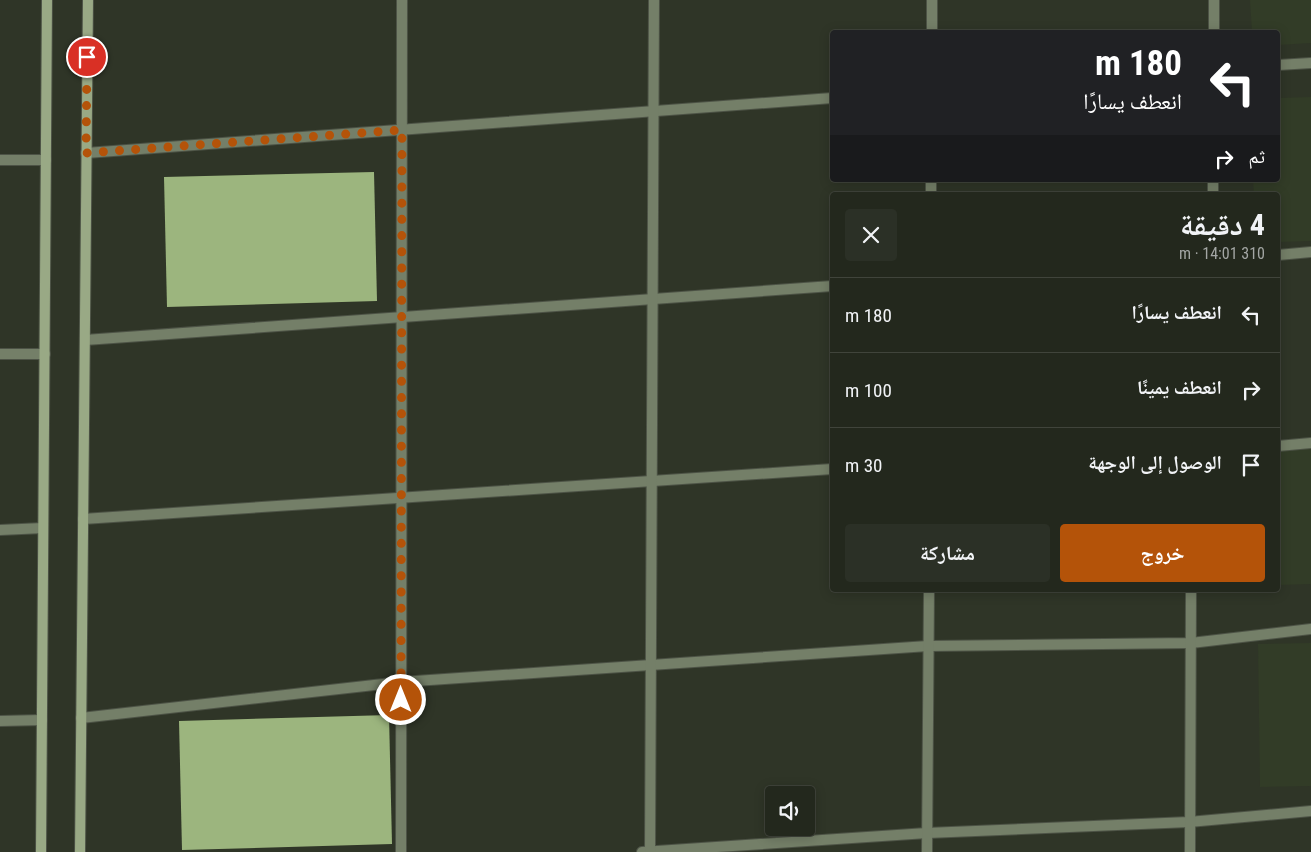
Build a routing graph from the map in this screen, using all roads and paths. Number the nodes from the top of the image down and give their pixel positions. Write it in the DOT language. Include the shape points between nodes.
graph roads {
  1 [pos="47,0"];
  2 [pos="88,0"];
  3 [pos="402,0"];
  4 [pos="654,0"];
  5 [pos="932,0"];
  6 [pos="1214,0"];
  7 [pos="932,30"];
  8 [pos="1214,30"];
  9 [pos="1311,63"];
  10 [pos="1280,65"];
  11 [pos="830,98"];
  12 [pos="654,111"];
  13 [pos="402,130"];
  14 [pos="86,153"];
  15 [pos="0,160"];
  16 [pos="46,160"];
  17 [pos="1311,252"];
  18 [pos="1280,255"];
  19 [pos="830,286"];
  20 [pos="653,299"];
  21 [pos="402,317"];
  22 [pos="85,340"];
  23 [pos="0,354"];
  24 [pos="45,354"];
  25 [pos="1311,443"];
  26 [pos="1280,446"];
  27 [pos="830,468"];
  28 [pos="652,481"];
  29 [pos="401,498"];
  30 [pos="83,519"];
  31 [pos="43,528"];
  32 [pos="0,530"];
  33 [pos="929,592"];
  34 [pos="1191,592"];
  35 [pos="1311,629"];
  36 [pos="1191,643"];
  37 [pos="928,646"];
  38 [pos="651,665"];
  39 [pos="401,682"];
  40 [pos="81,718"];
  41 [pos="42,720"];
  42 [pos="0,721"];
  43 [pos="1311,811"];
  44 [pos="1190,822"];
  45 [pos="927,833"];
  46 [pos="41,852"];
  47 [pos="80,852"];
  48 [pos="401,852"];
  49 [pos="642,852"];
  50 [pos="650,852"];
  51 [pos="927,852"];
  52 [pos="1190,852"];
  1 -- 16 [label="main road"];
  2 -- 14 [label="main road"];
  3 -- 13 [label="street"];
  4 -- 12 [label="street"];
  5 -- 7 [label="street"];
  6 -- 8 [label="street"];
  9 -- 10 [label="street"];
  11 -- 12 [label="street"];
  12 -- 13 [label="street"];
  12 -- 20 [label="street"];
  13 -- 14 [label="street"];
  13 -- 21 [label="street"];
  14 -- 22 [label="main road"];
  15 -- 16 [label="street"];
  16 -- 24 [label="main road"];
  17 -- 18 [label="street"];
  19 -- 20 [label="street"];
  20 -- 21 [label="street"];
  20 -- 28 [label="street"];
  21 -- 22 [label="street"];
  21 -- 29 [label="street"];
  22 -- 30 [label="main road"];
  23 -- 24 [label="street"];
  24 -- 31 [label="main road"];
  25 -- 26 [label="street"];
  27 -- 28 [label="street"];
  28 -- 29 [label="street"];
  28 -- 38 [label="street"];
  29 -- 30 [label="street"];
  29 -- 39 [label="street"];
  30 -- 40 [label="main road"];
  31 -- 32 [label="street"];
  31 -- 41 [label="main road"];
  33 -- 37 [label="street"];
  34 -- 36 [label="street"];
  35 -- 36 [label="street"];
  36 -- 37 [label="street"];
  36 -- 44 [label="street"];
  37 -- 38 [label="street"];
  37 -- 45 [label="street"];
  38 -- 39 [label="street"];
  38 -- 50 [label="street"];
  39 -- 40 [label="street"];
  39 -- 48 [label="street"];
  40 -- 47 [label="main road"];
  41 -- 42 [label="street"];
  41 -- 46 [label="main road"];
  43 -- 44 [label="street"];
  44 -- 45 [label="street"];
  44 -- 52 [label="street"];
  45 -- 50 [label="street"];
  45 -- 51 [label="street"];
  49 -- 50 [label="street"];
}
